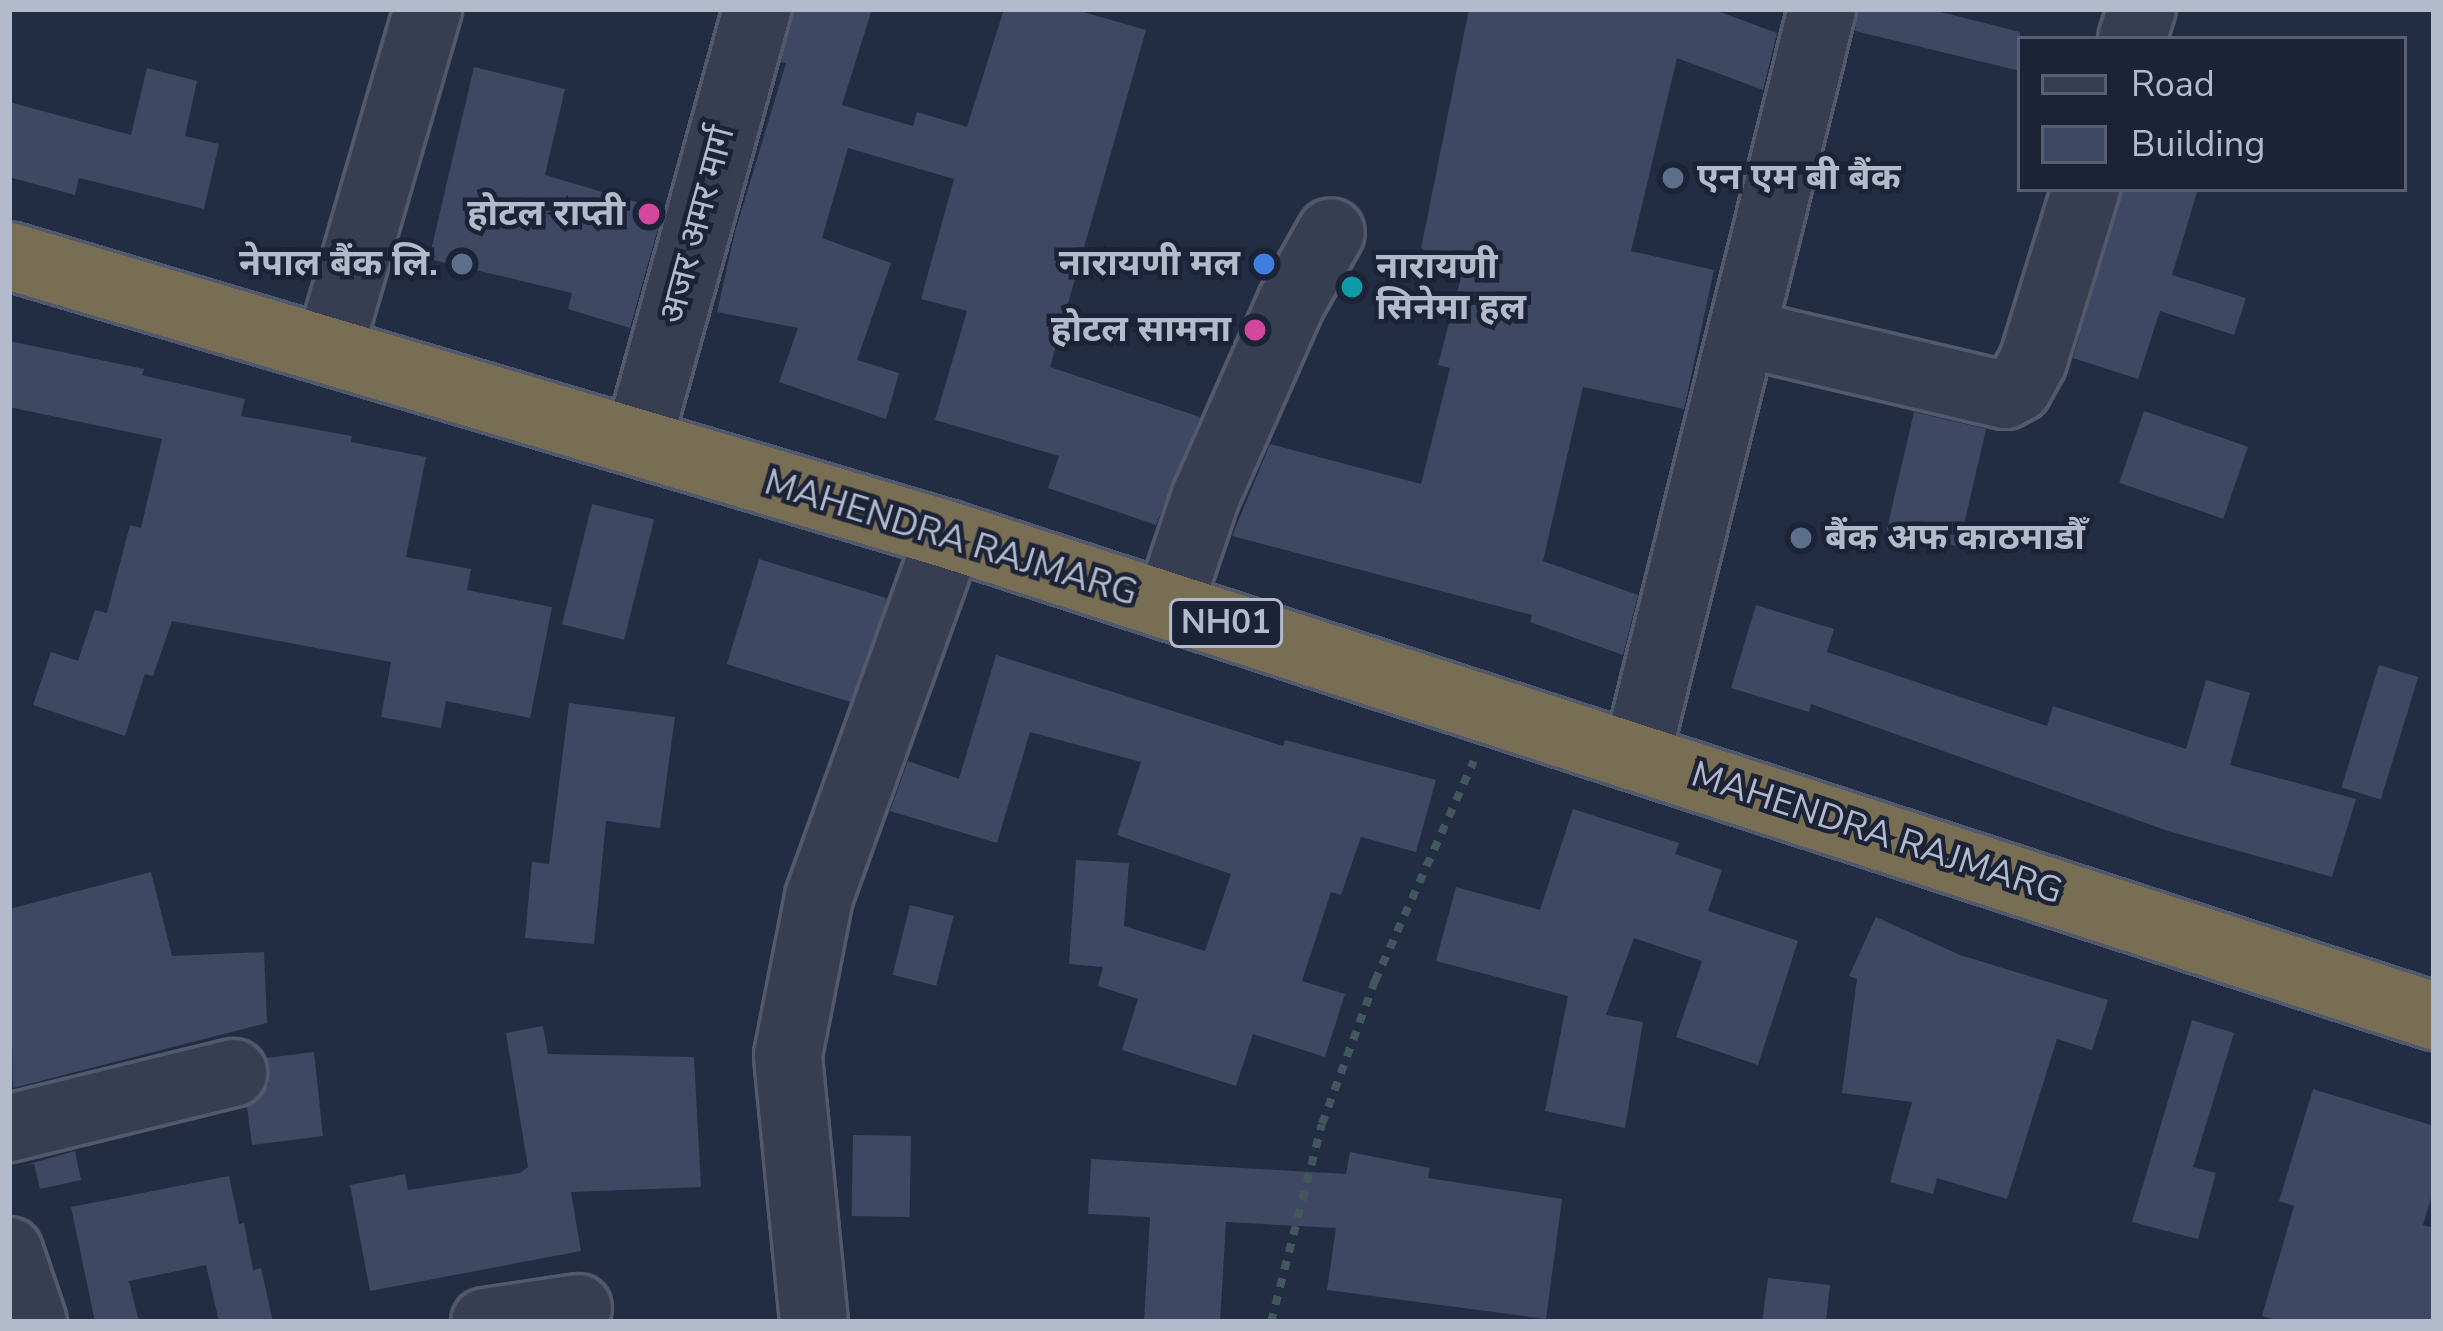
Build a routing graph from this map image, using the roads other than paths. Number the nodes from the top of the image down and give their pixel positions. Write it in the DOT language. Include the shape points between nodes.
graph roads {
  1 [pos="428,9"];
  2 [pos="757,9"];
  3 [pos="1822,9"];
  4 [pos="2085,192"];
  5 [pos="1331,232"];
  6 [pos="9,256"];
  7 [pos="1742,333"];
  8 [pos="329,350"];
  9 [pos="638,442"];
  10 [pos="950,536"];
  11 [pos="1169,605"];
  12 [pos="1637,754"];
  13 [pos="2434,1016"];
  14 [pos="233,1073"];
  15 [pos="9,1128"];
  16 [pos="9,1251"];
  17 [pos="578,1308"];
  18 [pos="33,1322"];
  19 [pos="485,1322"];
  20 [pos="814,1322"];
  1 -- 8 [label="street"];
  2 -- 9 [label="street, अजर अमर मार्ग"];
  3 -- 7 [label="street"];
  4 -- 7 [label="street" via="2033,362 2005,395"];
  5 -- 11 [label="street" via="1205,498"];
  6 -- 8 [label="highway, MAHENDRA RAJMARG / NH01"];
  7 -- 12 [label="street"];
  8 -- 9 [label="highway, MAHENDRA RAJMARG / NH01"];
  9 -- 10 [label="highway, MAHENDRA RAJMARG / NH01"];
  10 -- 11 [label="highway, MAHENDRA RAJMARG / NH01"];
  10 -- 20 [label="street" via="819,897 788,1055"];
  11 -- 12 [label="highway, MAHENDRA RAJMARG / NH01"];
  12 -- 13 [label="highway, MAHENDRA RAJMARG / NH01"];
  14 -- 15 [label="street"];
  16 -- 18 [label="street"];
  17 -- 19 [label="street"];
}
